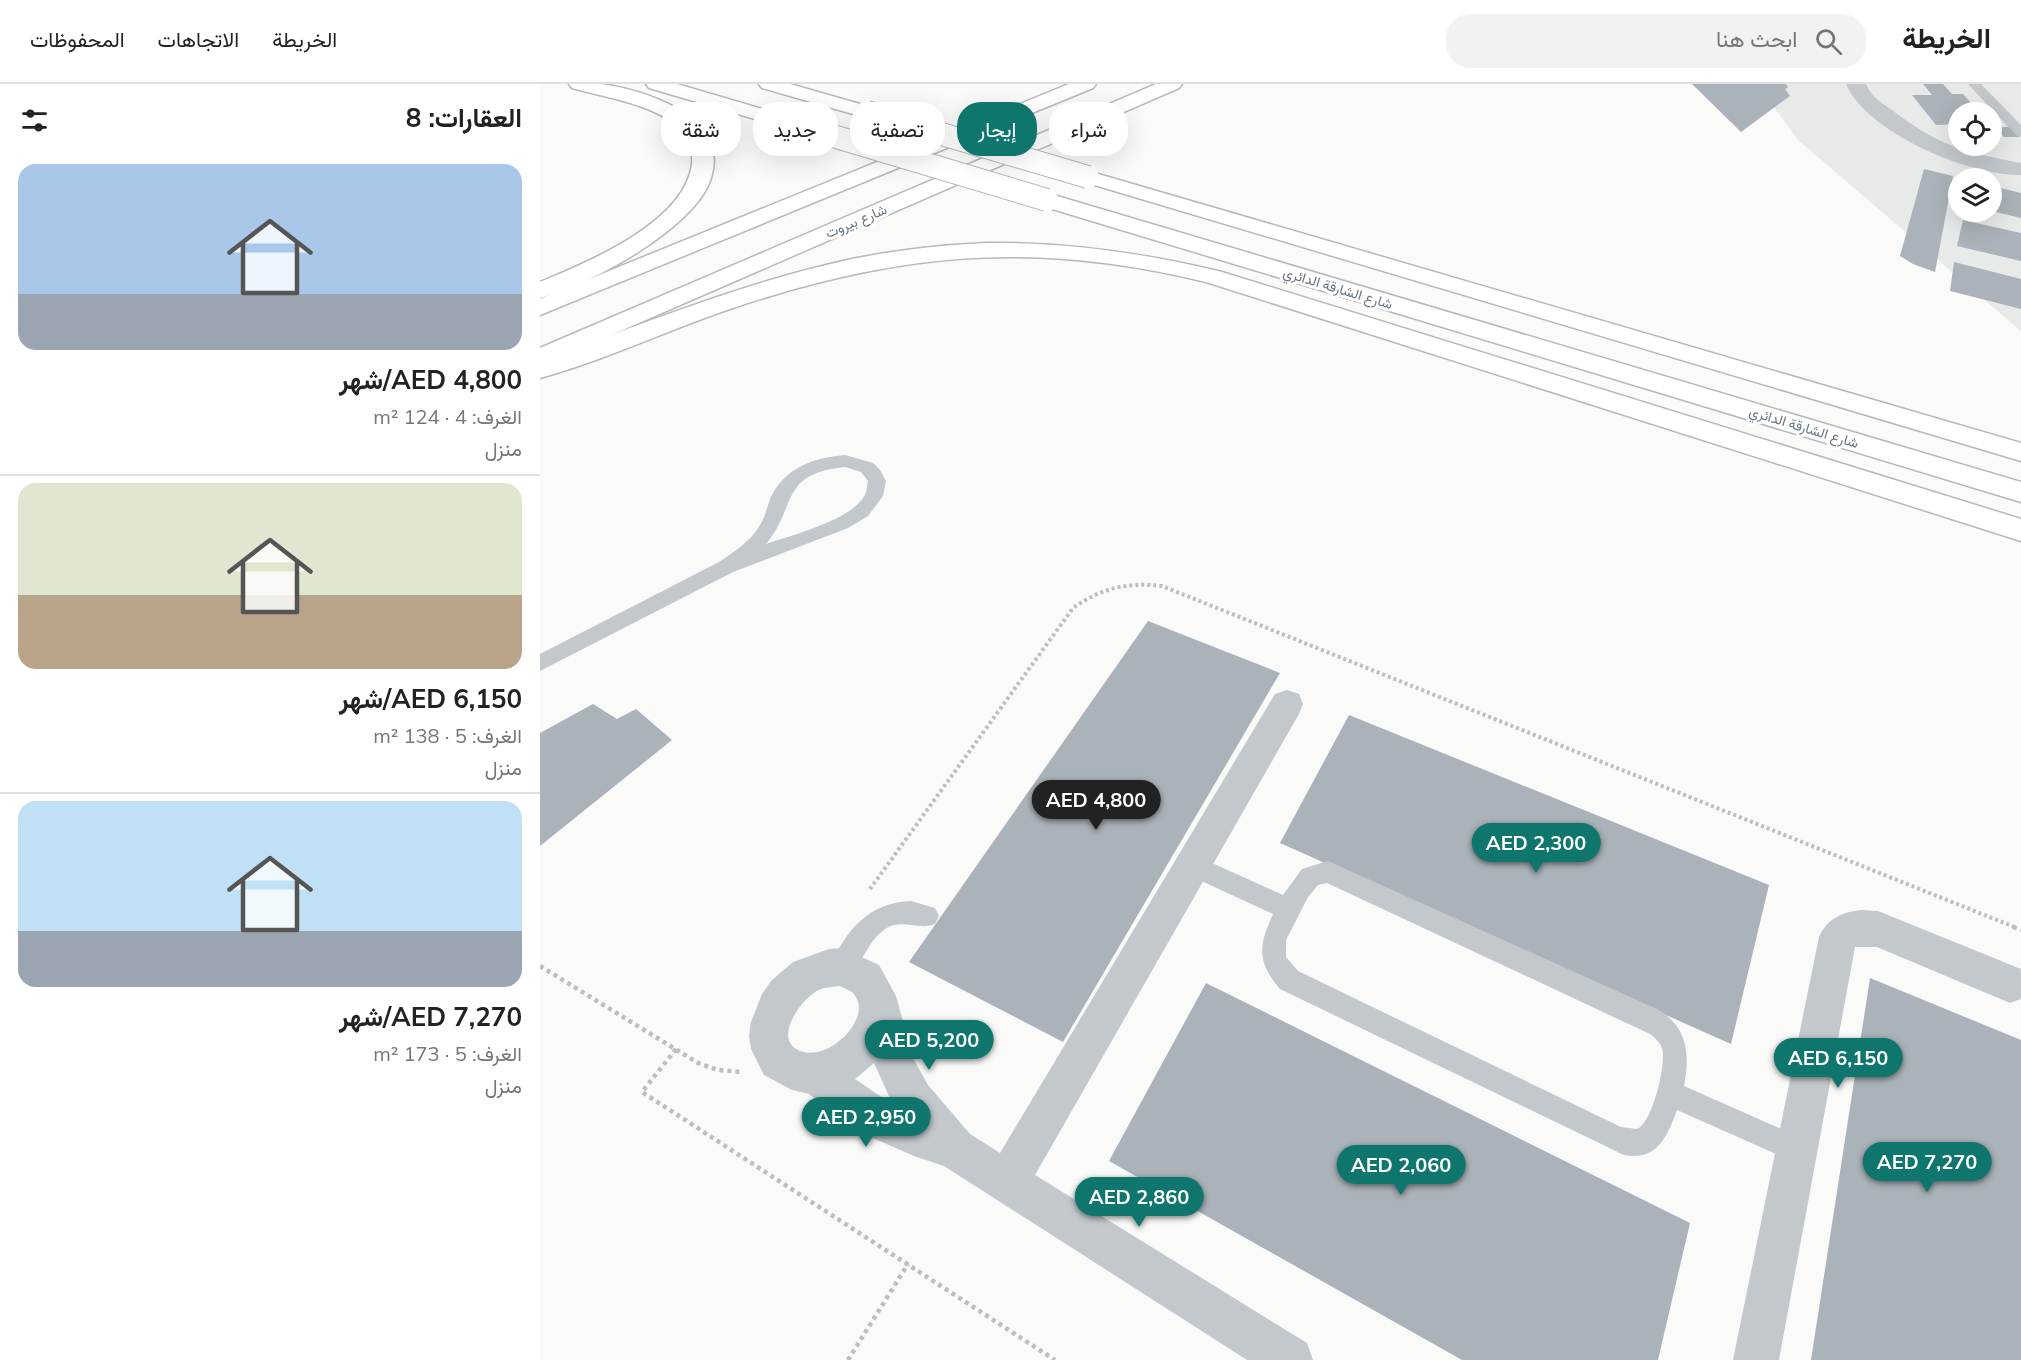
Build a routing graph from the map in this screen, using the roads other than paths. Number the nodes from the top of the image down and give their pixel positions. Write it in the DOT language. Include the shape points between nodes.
graph roads {
  1 [pos="579,84"];
  2 [pos="656,84"];
  3 [pos="769,84"];
  4 [pos="1086,84"];
  5 [pos="1172,84"];
  6 [pos="1856,84"];
  7 [pos="1870,84"];
  8 [pos="1974,84"];
  9 [pos="1896,118"];
  10 [pos="2021,132"];
  11 [pos="2020,170"];
  12 [pos="540,291"];
  13 [pos="540,308"];
  14 [pos="540,358"];
  15 [pos="540,370"];
  16 [pos="2021,452"];
  17 [pos="2021,492"];
  18 [pos="2021,530"];
  19 [pos="726,567"];
  20 [pos="540,663"];
  21 [pos="1287,704"];
  22 [pos="1192,865"];
  23 [pos="1289,909"];
  24 [pos="927,916"];
  25 [pos="848,956"];
  26 [pos="2010,984"];
  27 [pos="879,1006"];
  28 [pos="818,1074"];
  29 [pos="1668,1092"];
  30 [pos="955,1149"];
  31 [pos="1796,1150"];
  32 [pos="1008,1181"];
  33 [pos="1290,1360"];
  34 [pos="1756,1360"];
  1 -- 12 [label="main road" via="662,110 686,123 700,142 704,164 696,189 675,215 642,241 606,262"];
  2 -- 17 [label="main road, شارع الشارقة الدائري, bridge"];
  3 -- 16 [label="main road, bridge"];
  4 -- 13 [label="main road"];
  5 -- 14 [label="main road, شارع بيروت"];
  6 -- 9 [label="street" via="1862,95"];
  7 -- 9 [label="street"];
  8 -- 10 [label="lane"];
  9 -- 11 [label="street" via="1921,142 1938,150"];
  15 -- 18 [label="main road" via="752,292 821,273 890,259 957,252 1024,249 1089,253 1153,262 1214,277"];
  19 -- 19 [label="lane" via="853,518 874,496 874,474 867,467 845,461 818,464 796,475 783,490 765,533"];
  19 -- 20 [label="lane"];
  21 -- 22 [label="street"];
  22 -- 23 [label="lane"];
  22 -- 32 [label="street"];
  23 -- 29 [label="lane" via="1310,877 1318,873 1337,875 1650,1019 1662,1026 1675,1051"];
  23 -- 29 [label="lane" via="1273,945 1274,958 1289,980 1615,1138 1628,1143 1652,1137 1659,1127"];
  24 -- 25 [label="lane" via="912,911 896,912 879,919 865,930"];
  25 -- 27 [label="street" via="857,971 869,980"];
  25 -- 28 [label="street" via="792,986 771,1017 772,1051 782,1065 798,1073"];
  26 -- 31 [label="street" via="1878,929 1848,929 1838,937 1834,951"];
  27 -- 28 [label="street" via="874,1029 861,1051 841,1066"];
  27 -- 30 [label="street" via="887,1046 902,1084 925,1118"];
  28 -- 30 [label="street" via="845,1100 878,1121 915,1138"];
  29 -- 31 [label="lane"];
  30 -- 32 [label="street"];
  31 -- 34 [label="street"];
  32 -- 33 [label="street"];
}
